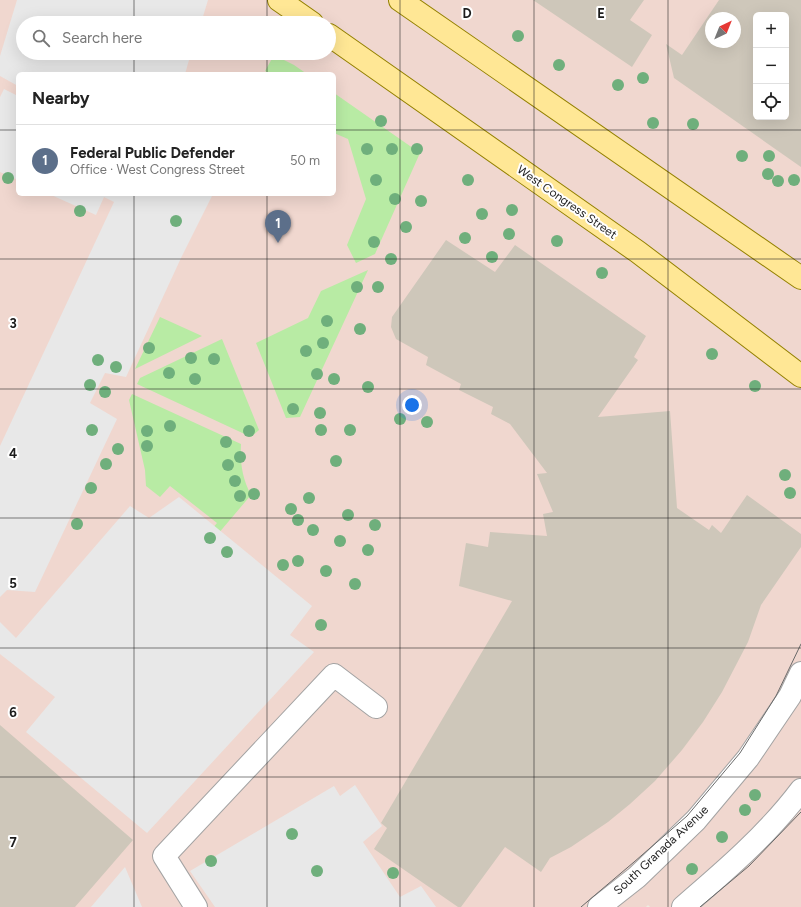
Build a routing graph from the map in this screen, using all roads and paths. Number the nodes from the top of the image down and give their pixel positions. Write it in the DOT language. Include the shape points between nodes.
graph roads {
  1 [pos="279,0"];
  2 [pos="400,0"];
  3 [pos="302,16"];
  4 [pos="336,40"];
  5 [pos="801,278"];
  6 [pos="801,376"];
  7 [pos="801,673"];
  8 [pos="376,707"];
  9 [pos="801,790"];
  10 [pos="196,907"];
  11 [pos="599,907"];
  12 [pos="684,907"];
  1 -- 3 [label="main road"];
  2 -- 5 [label="main road"];
  4 -- 6 [label="main road, West Congress Street" via="638,252"];
  7 -- 11 [label="street, South Granada Avenue" via="790,696 748,758 696,820 637,876"];
  8 -- 10 [label="street" via="334,675 164,856"];
  9 -- 12 [label="street" via="741,856"];
}
